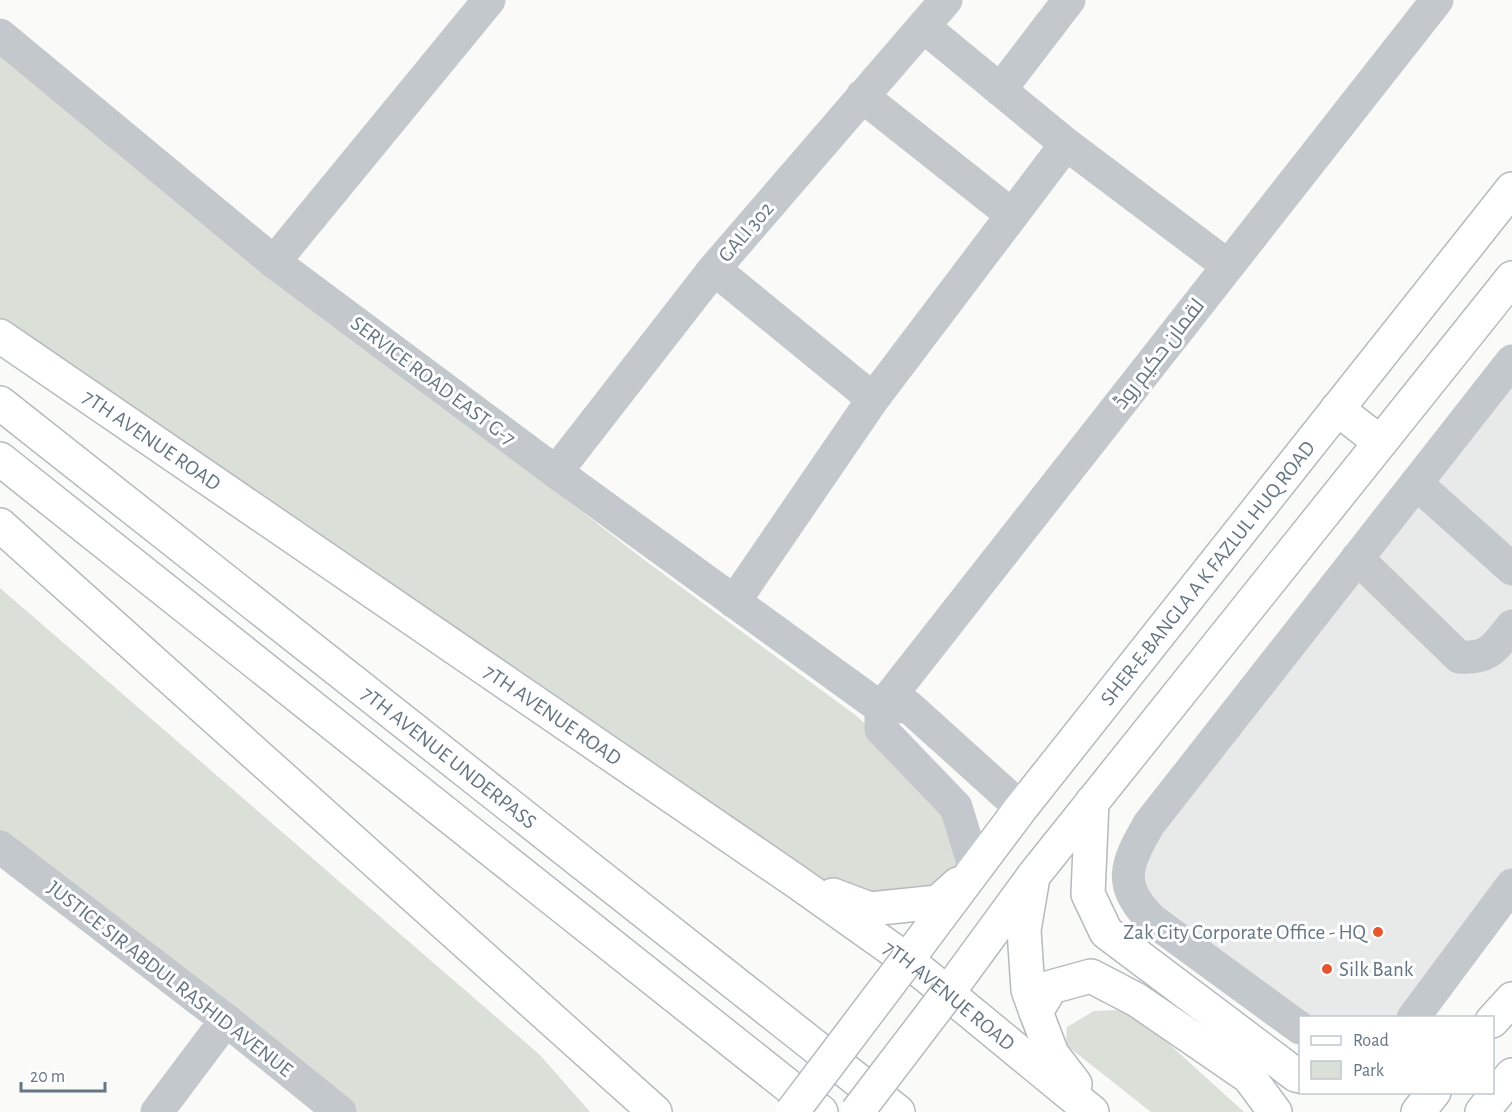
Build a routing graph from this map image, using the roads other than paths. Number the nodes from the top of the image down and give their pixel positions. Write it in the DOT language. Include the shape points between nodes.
graph roads {
  1 [pos="489,0"];
  2 [pos="1069,0"];
  3 [pos="1423,5"];
  4 [pos="933,10"];
  5 [pos="0,34"];
  6 [pos="1000,90"];
  7 [pos="862,96"];
  8 [pos="1066,144"];
  9 [pos="1512,189"];
  10 [pos="1012,215"];
  11 [pos="274,262"];
  12 [pos="1228,266"];
  13 [pos="714,269"];
  14 [pos="1512,278"];
  15 [pos="0,336"];
  16 [pos="1512,361"];
  17 [pos="873,399"];
  18 [pos="0,403"];
  19 [pos="1337,409"];
  20 [pos="1380,442"];
  21 [pos="0,459"];
  22 [pos="556,472"];
  23 [pos="1416,483"];
  24 [pos="0,525"];
  25 [pos="1357,558"];
  26 [pos="1512,569"];
  27 [pos="734,603"];
  28 [pos="1512,626"];
  29 [pos="880,708"];
  30 [pos="1092,802"];
  31 [pos="1021,808"];
  32 [pos="0,847"];
  33 [pos="975,869"];
  34 [pos="1034,875"];
  35 [pos="797,882"];
  36 [pos="1512,885"];
  37 [pos="907,960"];
  38 [pos="946,994"];
  39 [pos="1512,999"];
  40 [pos="1036,1012"];
  41 [pos="1414,1016"];
  42 [pos="226,1020"];
  43 [pos="1494,1020"];
  44 [pos="1299,1027"];
  45 [pos="592,1057"];
  46 [pos="1512,1075"];
  47 [pos="1299,1076"];
  48 [pos="1432,1094"];
  49 [pos="157,1112"];
  50 [pos="340,1112"];
  51 [pos="632,1112"];
  52 [pos="655,1112"];
  53 [pos="792,1112"];
  54 [pos="821,1112"];
  55 [pos="857,1112"];
  56 [pos="898,1112"];
  57 [pos="1094,1112"];
  58 [pos="1275,1112"];
  59 [pos="1418,1112"];
  60 [pos="1482,1112"];
  1 -- 11 [label="street"];
  2 -- 6 [label="street"];
  3 -- 12 [label="street, لقمان حکیم روڈ"];
  4 -- 6 [label="street"];
  4 -- 7 [label="street, GALI 302"];
  5 -- 11 [label="street, SERVICE ROAD EAST G-7"];
  6 -- 8 [label="street"];
  7 -- 10 [label="street"];
  7 -- 13 [label="street, GALI 302"];
  8 -- 10 [label="street"];
  8 -- 12 [label="street"];
  9 -- 19 [label="main road, SHER-E-BANGLA A K FAZLUL HUQ ROAD"];
  10 -- 17 [label="street"];
  11 -- 22 [label="street, SERVICE ROAD EAST G-7"];
  12 -- 29 [label="street, لقمان حکیم روڈ"];
  13 -- 17 [label="street"];
  13 -- 22 [label="street, GALI 302"];
  14 -- 20 [label="main road"];
  15 -- 35 [label="main road, 7TH AVENUE ROAD"];
  16 -- 23 [label="street"];
  17 -- 27 [label="street"];
  18 -- 56 [label="main road, 7TH AVENUE UNDERPASS"];
  19 -- 20 [label="main road"];
  19 -- 31 [label="main road, SHER-E-BANGLA A K FAZLUL HUQ ROAD"];
  20 -- 30 [label="main road"];
  21 -- 54 [label="main road"];
  22 -- 27 [label="street, SERVICE ROAD EAST G-7"];
  23 -- 25 [label="street"];
  23 -- 26 [label="street"];
  24 -- 45 [label="main road"];
  25 -- 28 [label="street" via="1459,657 1476,658 1493,650"];
  25 -- 44 [label="street" via="1149,825 1129,866 1131,894 1152,920"];
  27 -- 29 [label="street, SERVICE ROAD EAST G-7"];
  29 -- 31 [label="street" via="908,706"];
  29 -- 33 [label="street" via="881,729 956,807"];
  30 -- 34 [label="main road"];
  30 -- 47 [label="main road" via="1088,894 1106,932"];
  31 -- 33 [label="main road, SHER-E-BANGLA A K FAZLUL HUQ ROAD"];
  32 -- 42 [label="street, JUSTICE SIR ABDUL RASHID AVENUE"];
  33 -- 35 [label="main road" via="938,902 870,909"];
  33 -- 37 [label="main road, SHER-E-BANGLA A K FAZLUL HUQ ROAD"];
  34 -- 38 [label="main road"];
  34 -- 40 [label="main road" via="1024,930 1028,990"];
  35 -- 37 [label="main road, 7TH AVENUE ROAD"];
  36 -- 41 [label="street"];
  37 -- 38 [label="main road, 7TH AVENUE ROAD"];
  37 -- 53 [label="main road, SHER-E-BANGLA A K FAZLUL HUQ ROAD, bridge"];
  38 -- 55 [label="main road, bridge"];
  38 -- 57 [label="main road, 7TH AVENUE ROAD"];
  39 -- 43 [label="main road"];
  40 -- 57 [label="main road" via="1052,1054"];
  40 -- 58 [label="main road" via="1051,987 1091,976 1137,1000 1249,1077"];
  42 -- 49 [label="street"];
  42 -- 50 [label="street, JUSTICE SIR ABDUL RASHID AVENUE"];
  45 -- 51 [label="main road"];
  45 -- 52 [label="main road"];
  46 -- 60 [label="main road"];
  48 -- 59 [label="main road"];
}
